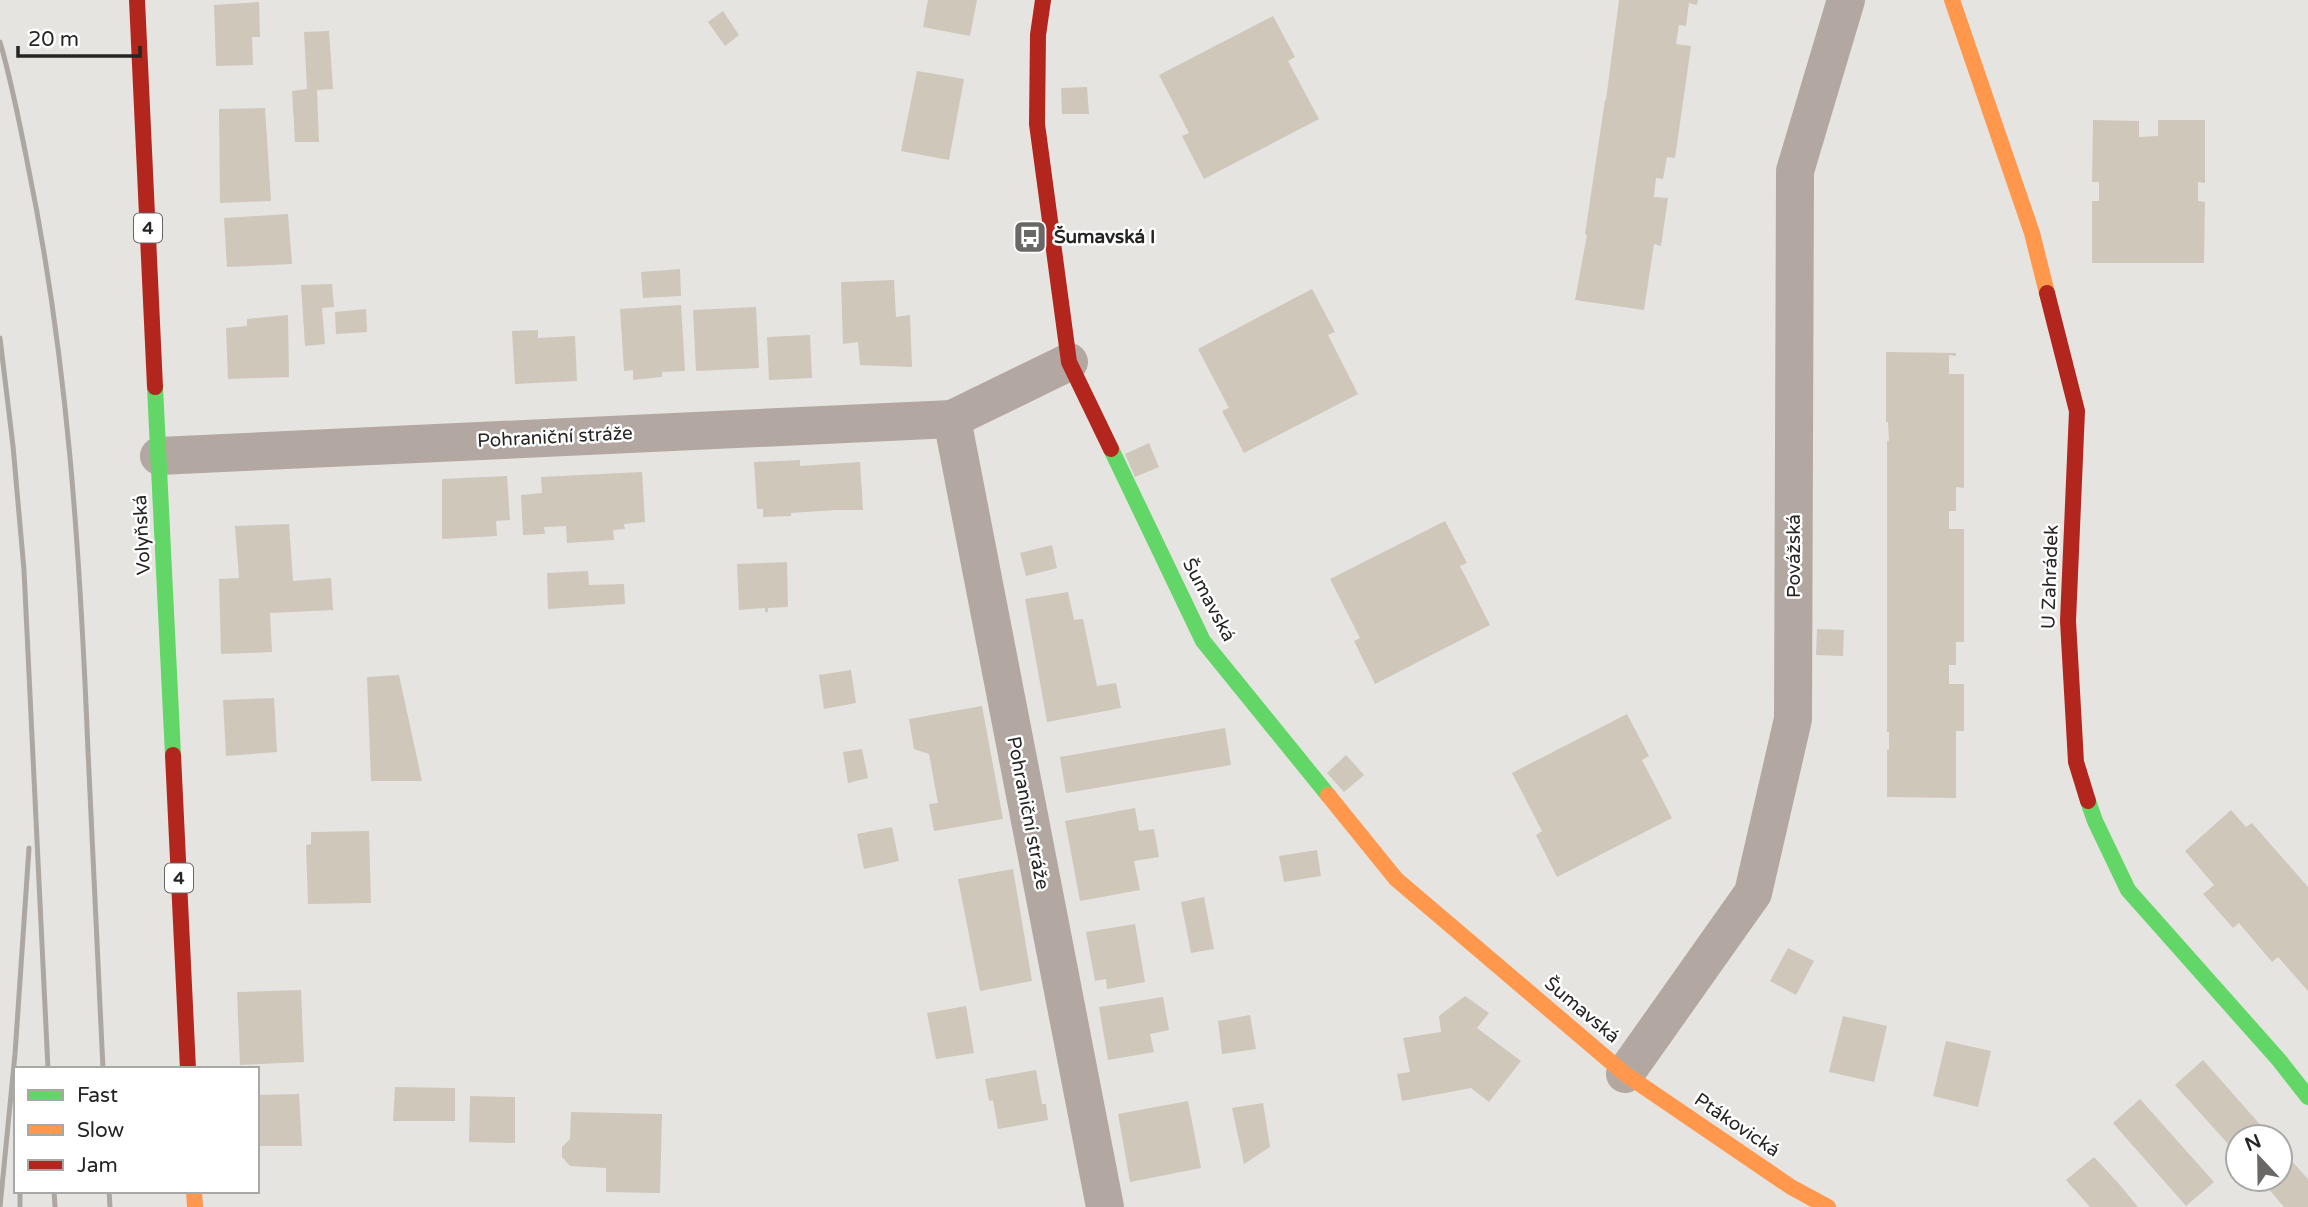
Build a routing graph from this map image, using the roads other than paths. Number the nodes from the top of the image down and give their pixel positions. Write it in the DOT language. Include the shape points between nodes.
graph roads {
  1 [pos="136,0"];
  2 [pos="1043,0"];
  3 [pos="1846,0"];
  4 [pos="1952,0"];
  5 [pos="1069,362"];
  6 [pos="951,419"];
  7 [pos="159,456"];
  8 [pos="188,1067"];
  9 [pos="1625,1074"];
  10 [pos="2308,1097"];
  11 [pos="1105,1207"];
  12 [pos="1828,1207"];
  1 -- 7 [label="street, Volyňská / 4"];
  2 -- 5 [label="street, Šumavská" via="1037,124"];
  3 -- 9 [label="street, Povážská" via="1795,171 1793,719 1753,892"];
  4 -- 10 [label="street, U Zahrádek" via="2032,233 2077,411 2068,621 2076,762 2095,821 2128,890"];
  5 -- 6 [label="street, Pohraniční stráže"];
  5 -- 9 [label="street, Šumavská" via="1202,641 1396,879"];
  6 -- 7 [label="street, Pohraniční stráže"];
  6 -- 11 [label="street, Pohraniční stráže"];
  7 -- 8 [label="street, Volyňská / 4"];
  9 -- 12 [label="street, Ptákovická" via="1791,1187"];
}
